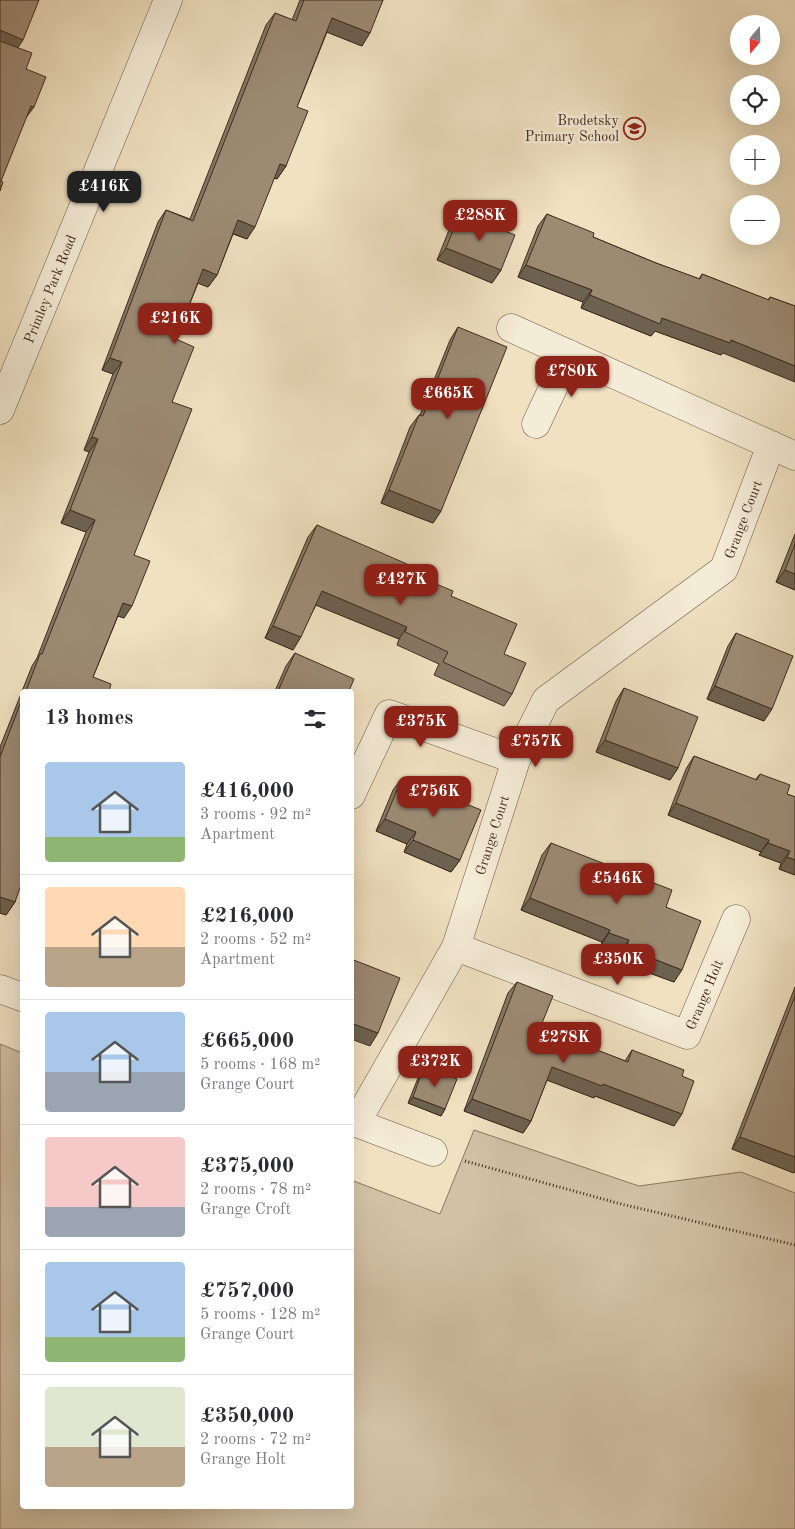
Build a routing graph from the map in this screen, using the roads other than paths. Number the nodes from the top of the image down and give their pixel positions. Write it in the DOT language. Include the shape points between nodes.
graph roads {
  1 [pos="168,0"];
  2 [pos="511,328"];
  3 [pos="569,354"];
  4 [pos="0,410"];
  5 [pos="536,424"];
  6 [pos="770,445"];
  7 [pos="795,456"];
  8 [pos="516,760"];
  9 [pos="354,789"];
  10 [pos="736,919"];
  11 [pos="456,947"];
  12 [pos="0,989"];
  13 [pos="20,996"];
  14 [pos="354,1122"];
  15 [pos="433,1152"];
  1 -- 4 [label="street, Primley Park Road"];
  2 -- 3 [label="street"];
  3 -- 5 [label="street"];
  3 -- 6 [label="street"];
  6 -- 7 [label="street"];
  6 -- 8 [label="street, Grange Court" via="724,569 546,700"];
  8 -- 9 [label="street" via="389,714"];
  8 -- 11 [label="street, Grange Court"];
  10 -- 11 [label="street, Grange Holt" via="687,1035"];
  11 -- 14 [label="street, Grange Court"];
  12 -- 13 [label="street"];
  14 -- 15 [label="street"];
}
